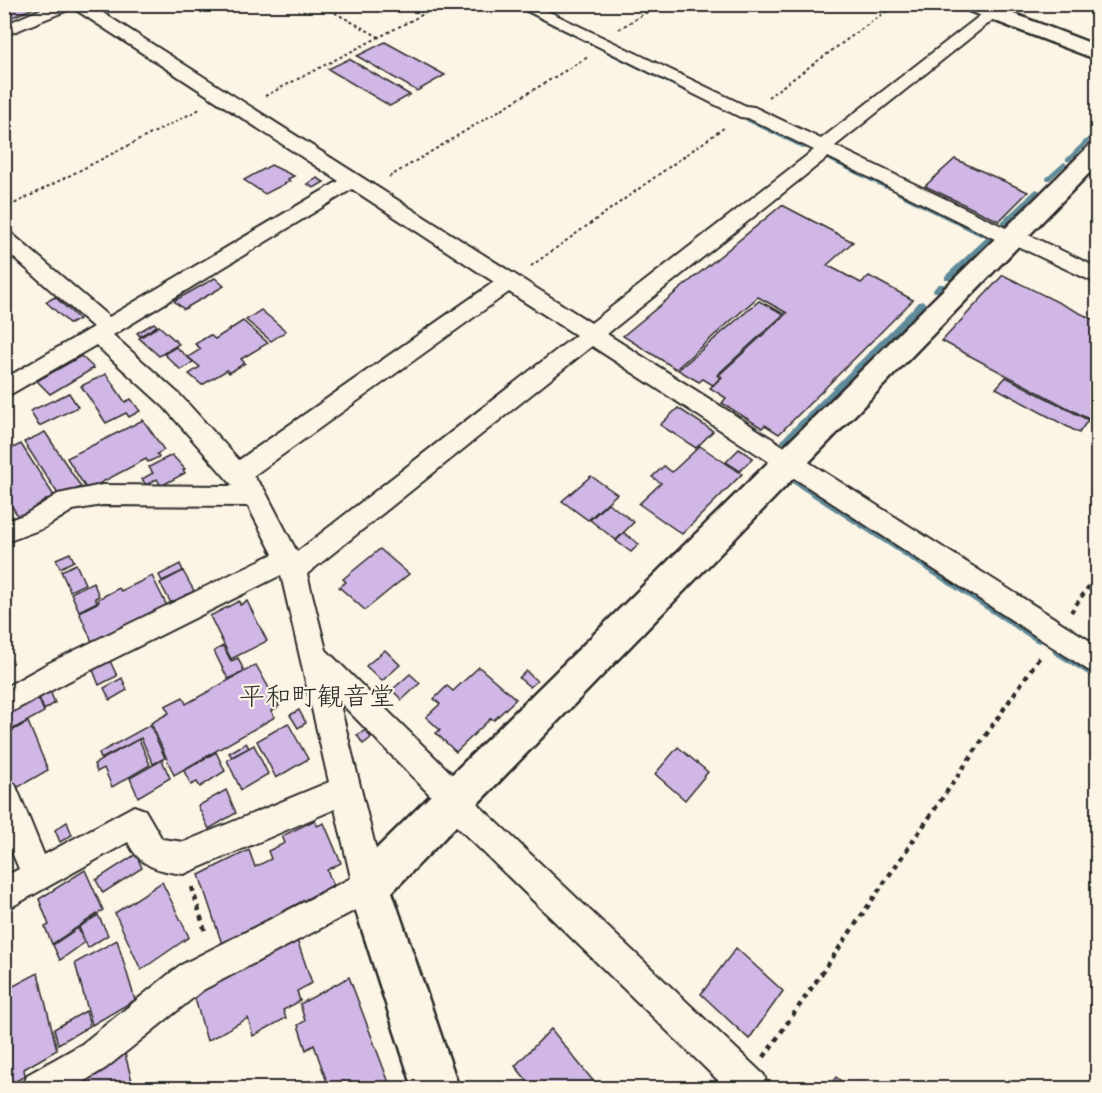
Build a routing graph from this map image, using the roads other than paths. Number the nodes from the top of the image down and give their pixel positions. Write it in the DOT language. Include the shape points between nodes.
graph roads {
  1 [pos="68,4"];
  2 [pos="78,4"];
  3 [pos="520,4"];
  4 [pos="968,4"];
  5 [pos="992,14"];
  6 [pos="4,32"];
  7 [pos="1098,54"];
  8 [pos="825,148"];
  9 [pos="1098,150"];
  10 [pos="359,186"];
  11 [pos="1012,237"];
  12 [pos="4,238"];
  13 [pos="1098,277"];
  14 [pos="509,282"];
  15 [pos="102,330"];
  16 [pos="591,336"];
  17 [pos="4,390"];
  18 [pos="788,463"];
  19 [pos="237,474"];
  20 [pos="255,496"];
  21 [pos="4,533"];
  22 [pos="291,564"];
  23 [pos="314,658"];
  24 [pos="1098,661"];
  25 [pos="4,703"];
  26 [pos="346,790"];
  27 [pos="4,794"];
  28 [pos="454,800"];
  29 [pos="37,876"];
  30 [pos="369,886"];
  31 [pos="4,895"];
  32 [pos="749,1086"];
  33 [pos="40,1089"];
  34 [pos="436,1089"];
  1 -- 6 [label="street"];
  2 -- 10 [label="street"];
  3 -- 8 [label="street"];
  4 -- 5 [label="street"];
  5 -- 7 [label="street"];
  5 -- 8 [label="street"];
  8 -- 11 [label="street"];
  8 -- 16 [label="street"];
  9 -- 11 [label="street"];
  10 -- 14 [label="street"];
  10 -- 15 [label="street"];
  11 -- 13 [label="street"];
  11 -- 18 [label="street"];
  12 -- 15 [label="street"];
  14 -- 16 [label="street"];
  14 -- 19 [label="street"];
  15 -- 17 [label="street"];
  15 -- 19 [label="street"];
  16 -- 18 [label="street"];
  16 -- 22 [label="street"];
  18 -- 24 [label="street"];
  18 -- 28 [label="street"];
  19 -- 20 [label="street"];
  20 -- 21 [label="street" via="102,495 67,501 35,521"];
  20 -- 22 [label="street"];
  22 -- 23 [label="street"];
  22 -- 25 [label="street" via="57,673"];
  23 -- 26 [label="street"];
  23 -- 28 [label="street"];
  26 -- 29 [label="street" via="184,858 162,856 146,848 134,822"];
  26 -- 30 [label="street"];
  27 -- 29 [label="street"];
  28 -- 30 [label="street"];
  28 -- 32 [label="street"];
  29 -- 31 [label="street"];
  30 -- 33 [label="street" via="191,978 94,1056"];
  30 -- 34 [label="street"];
}
